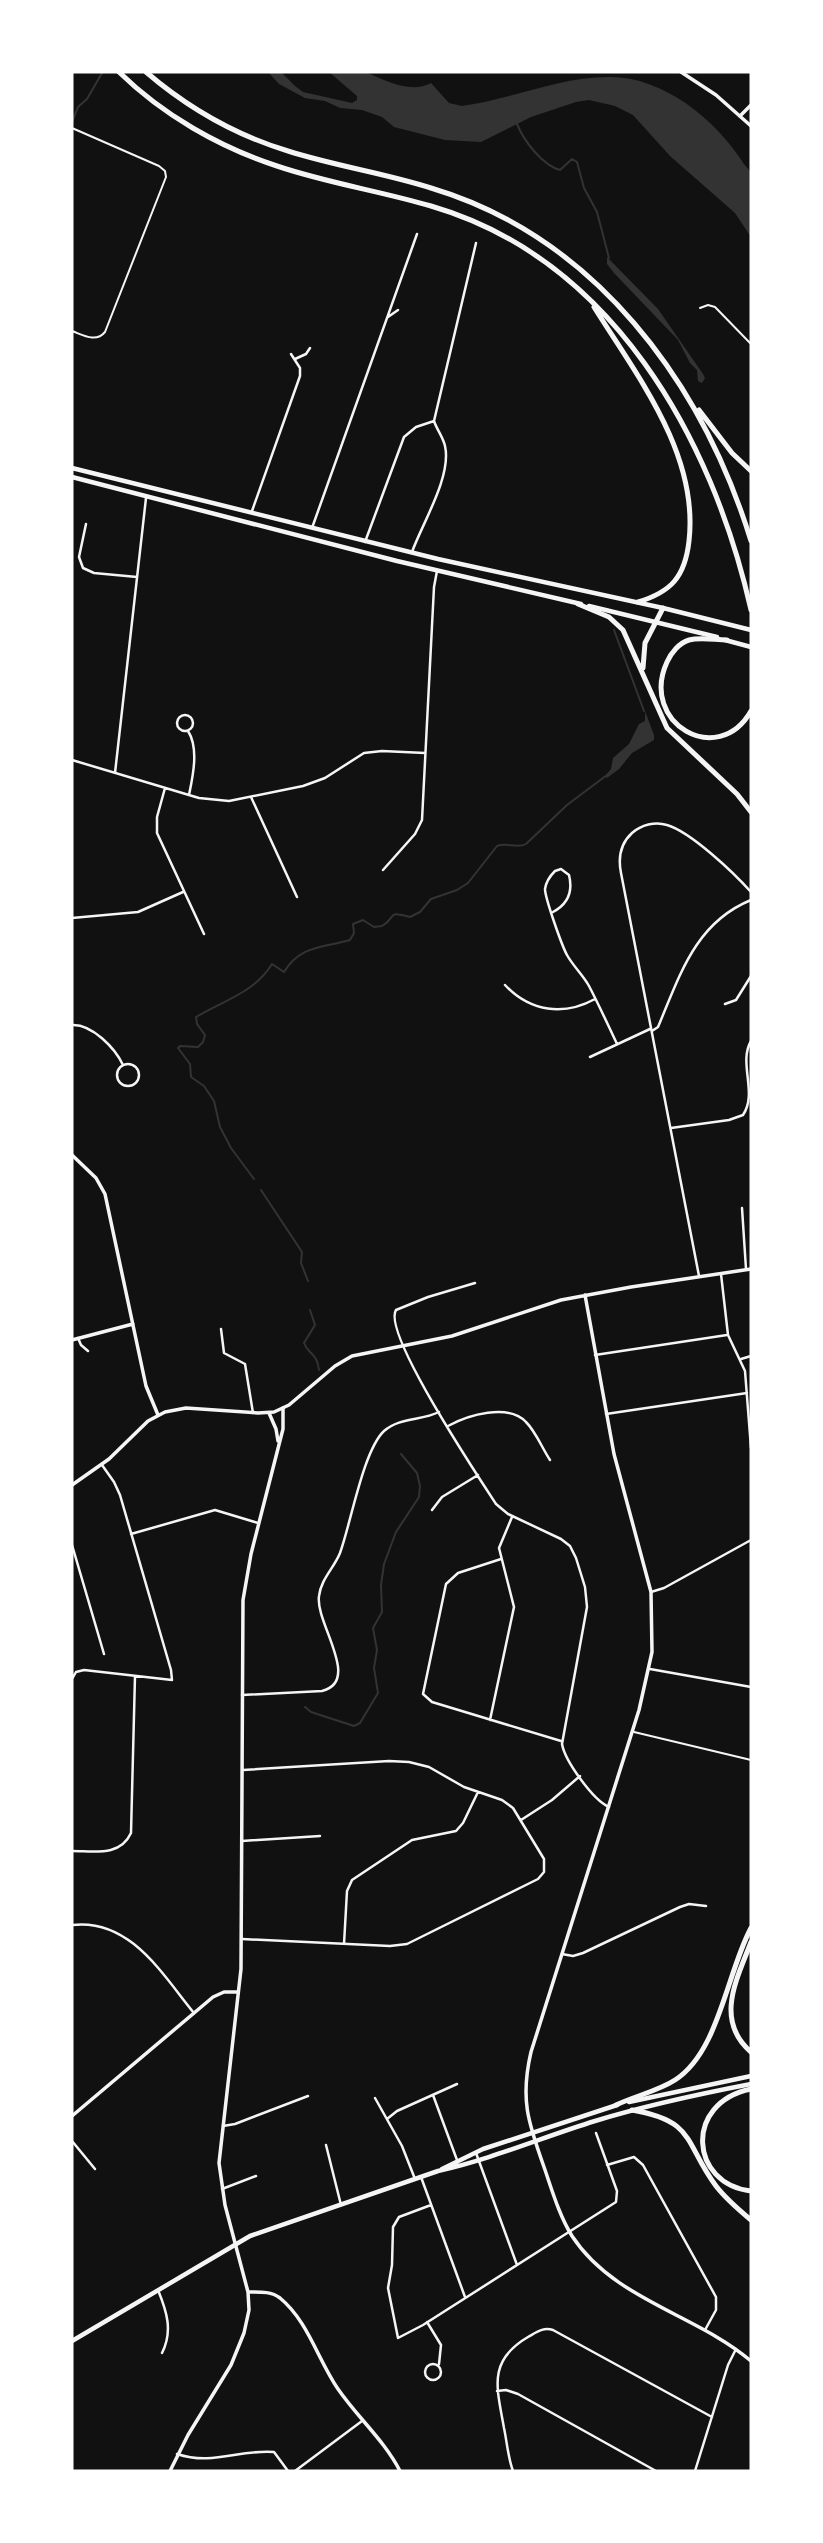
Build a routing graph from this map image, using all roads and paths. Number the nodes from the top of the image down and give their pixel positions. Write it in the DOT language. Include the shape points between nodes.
graph roads {
  1 [pos="119,72"];
  2 [pos="146,72"];
  3 [pos="681,72"];
  4 [pos="751,105"];
  5 [pos="740,116"];
  6 [pos="751,126"];
  7 [pos="72,128"];
  8 [pos="417,234"];
  9 [pos="476,243"];
  10 [pos="588,298"];
  11 [pos="701,308"];
  12 [pos="398,310"];
  13 [pos="388,317"];
  14 [pos="72,331"];
  15 [pos="751,344"];
  16 [pos="310,348"];
  17 [pos="291,354"];
  18 [pos="295,359"];
  19 [pos="689,399"];
  20 [pos="434,421"];
  21 [pos="72,468"];
  22 [pos="751,471"];
  23 [pos="72,477"];
  24 [pos="147,497"];
  25 [pos="251,514"];
  26 [pos="86,524"];
  27 [pos="312,529"];
  28 [pos="751,541"];
  29 [pos="365,542"];
  30 [pos="412,553"];
  31 [pos="437,570"];
  32 [pos="137,577"];
  33 [pos="638,602"];
  34 [pos="578,604"];
  35 [pos="663,608"];
  36 [pos="751,610"];
  37 [pos="655,622"];
  38 [pos="751,630"];
  39 [pos="727,640"];
  40 [pos="751,647"];
  41 [pos="643,671"];
  42 [pos="751,711"];
  43 [pos="188,731"];
  44 [pos="425,753"];
  45 [pos="72,760"];
  46 [pos="115,773"];
  47 [pos="166,788"];
  48 [pos="189,795"];
  49 [pos="251,797"];
  50 [pos="751,813"];
  51 [pos="383,870"];
  52 [pos="184,892"];
  53 [pos="751,892"];
  54 [pos="297,897"];
  55 [pos="751,900"];
  56 [pos="553,912"];
  57 [pos="72,918"];
  58 [pos="204,934"];
  59 [pos="751,976"];
  60 [pos="505,985"];
  61 [pos="596,999"];
  62 [pos="725,1004"];
  63 [pos="72,1025"];
  64 [pos="652,1030"];
  65 [pos="751,1041"];
  66 [pos="617,1044"];
  67 [pos="590,1057"];
  68 [pos="123,1065"];
  69 [pos="671,1128"];
  70 [pos="72,1155"];
  71 [pos="742,1208"];
  72 [pos="749,1269"];
  73 [pos="721,1273"];
  74 [pos="699,1276"];
  75 [pos="475,1283"];
  76 [pos="585,1295"];
  77 [pos="133,1324"];
  78 [pos="221,1329"];
  79 [pos="729,1335"];
  80 [pos="78,1338"];
  81 [pos="72,1340"];
  82 [pos="402,1346"];
  83 [pos="88,1351"];
  84 [pos="595,1355"];
  85 [pos="751,1356"];
  86 [pos="741,1359"];
  87 [pos="747,1394"];
  88 [pos="283,1408"];
  89 [pos="439,1412"];
  90 [pos="253,1413"];
  91 [pos="269,1413"];
  92 [pos="606,1414"];
  93 [pos="158,1415"];
  94 [pos="448,1426"];
  95 [pos="278,1443"];
  96 [pos="751,1448"];
  97 [pos="550,1460"];
  98 [pos="102,1464"];
  99 [pos="478,1475"];
  100 [pos="72,1485"];
  101 [pos="432,1510"];
  102 [pos="512,1516"];
  103 [pos="258,1523"];
  104 [pos="131,1534"];
  105 [pos="751,1540"];
  106 [pos="72,1545"];
  107 [pos="501,1559"];
  108 [pos="651,1592"];
  109 [pos="104,1654"];
  110 [pos="650,1669"];
  111 [pos="135,1676"];
  112 [pos="72,1679"];
  113 [pos="751,1687"];
  114 [pos="242,1695"];
  115 [pos="490,1720"];
  116 [pos="633,1731"];
  117 [pos="561,1741"];
  118 [pos="751,1760"];
  119 [pos="242,1770"];
  120 [pos="580,1776"];
  121 [pos="478,1792"];
  122 [pos="609,1807"];
  123 [pos="521,1820"];
  124 [pos="320,1836"];
  125 [pos="242,1841"];
  126 [pos="72,1850"];
  127 [pos="706,1906"];
  128 [pos="72,1925"];
  129 [pos="751,1928"];
  130 [pos="242,1939"];
  131 [pos="751,1942"];
  132 [pos="344,1944"];
  133 [pos="562,1954"];
  134 [pos="239,1993"];
  135 [pos="194,2013"];
  136 [pos="751,2052"];
  137 [pos="751,2076"];
  138 [pos="457,2084"];
  139 [pos="751,2086"];
  140 [pos="433,2095"];
  141 [pos="308,2096"];
  142 [pos="375,2098"];
  143 [pos="616,2105"];
  144 [pos="632,2110"];
  145 [pos="72,2116"];
  146 [pos="387,2119"];
  147 [pos="223,2126"];
  148 [pos="532,2132"];
  149 [pos="596,2133"];
  150 [pos="72,2141"];
  151 [pos="535,2141"];
  152 [pos="326,2145"];
  153 [pos="476,2152"];
  154 [pos="457,2160"];
  155 [pos="479,2160"];
  156 [pos="607,2165"];
  157 [pos="95,2169"];
  158 [pos="438,2171"];
  159 [pos="256,2176"];
  160 [pos="418,2178"];
  161 [pos="222,2189"];
  162 [pos="751,2191"];
  163 [pos="341,2205"];
  164 [pos="431,2205"];
  165 [pos="751,2220"];
  166 [pos="569,2231"];
  167 [pos="236,2244"];
  168 [pos="517,2264"];
  169 [pos="158,2290"];
  170 [pos="248,2292"];
  171 [pos="465,2297"];
  172 [pos="428,2322"];
  173 [pos="705,2330"];
  174 [pos="72,2341"];
  175 [pos="736,2349"];
  176 [pos="162,2353"];
  177 [pos="751,2361"];
  178 [pos="438,2365"];
  179 [pos="497,2391"];
  180 [pos="712,2417"];
  181 [pos="363,2420"];
  182 [pos="177,2454"];
  183 [pos="170,2471"];
  184 [pos="288,2471"];
  185 [pos="295,2471"];
  186 [pos="400,2471"];
  187 [pos="513,2471"];
  188 [pos="656,2471"];
  189 [pos="695,2471"];
  1 -- 10 [label="highway" via="170,113 232,149 279,167 466,218 527,250"];
  2 -- 19 [label="highway" via="196,109 248,137 450,194 524,228 611,296"];
  3 -- 5 [label="main road"];
  4 -- 5 [label="main road"];
  5 -- 6 [label="main road"];
  7 -- 14 [label="lane" via="161,166 166,175 104,333 94,338"];
  8 -- 13 [label="street"];
  9 -- 20 [label="street"];
  10 -- 33 [label="highway" via="660,416 677,456 688,502 689,540 680,573 664,592"];
  10 -- 36 [label="highway" via="642,359 692,441 727,522"];
  11 -- 15 [label="lane" via="715,307"];
  12 -- 13 [label="street"];
  13 -- 27 [label="street"];
  16 -- 18 [label="street"];
  17 -- 18 [label="street"];
  18 -- 25 [label="street" via="300,376"];
  19 -- 22 [label="highway"];
  19 -- 28 [label="highway" via="722,461"];
  20 -- 29 [label="street" via="404,436"];
  20 -- 30 [label="street" via="445,445 444,469"];
  21 -- 25 [label="main road"];
  23 -- 24 [label="main road"];
  24 -- 31 [label="main road"];
  24 -- 32 [label="street"];
  25 -- 27 [label="main road"];
  26 -- 32 [label="street" via="79,557 83,568"];
  27 -- 29 [label="main road"];
  29 -- 30 [label="main road"];
  30 -- 33 [label="main road"];
  31 -- 34 [label="main road"];
  31 -- 44 [label="street"];
  32 -- 46 [label="street"];
  33 -- 35 [label="main road"];
  34 -- 37 [label="main road"];
  34 -- 41 [label="highway" via="619,625"];
  35 -- 37 [label="highway"];
  35 -- 38 [label="main road"];
  37 -- 39 [label="main road"];
  37 -- 41 [label="highway" via="643,648"];
  39 -- 40 [label="main road"];
  39 -- 42 [label="highway" via="691,640 675,650 662,678 663,704 680,728 704,737 732,732"];
  41 -- 50 [label="highway" via="669,732 734,791"];
  43 -- 43 [label="street" via="193,721 182,715 177,727"];
  43 -- 48 [label="street" via="194,751"];
  44 -- 49 [label="street" via="364,753 312,784"];
  44 -- 51 [label="street" via="420,825"];
  45 -- 46 [label="street"];
  46 -- 47 [label="street"];
  47 -- 48 [label="street"];
  47 -- 52 [label="street" via="157,834"];
  48 -- 49 [label="street" via="220,802"];
  49 -- 54 [label="street"];
  52 -- 57 [label="street" via="138,912"];
  52 -- 58 [label="street"];
  53 -- 64 [label="street" via="670,826 644,826 625,842 620,868"];
  55 -- 64 [label="street" via="730,909 703,934 658,1027"];
  56 -- 56 [label="street" via="564,905 570,890 570,877 561,869 546,886"];
  56 -- 61 [label="street" via="567,955"];
  59 -- 62 [label="street" via="736,1000"];
  60 -- 61 [label="street" via="522,1000 550,1010 570,1010"];
  61 -- 66 [label="street"];
  63 -- 68 [label="street" via="94,1032"];
  64 -- 66 [label="street"];
  64 -- 69 [label="street"];
  65 -- 69 [label="street" via="748,1102 743,1115"];
  66 -- 67 [label="street"];
  68 -- 68 [label="street" via="118,1080 123,1085 134,1084 138,1070"];
  69 -- 74 [label="street"];
  70 -- 77 [label="main road" via="96,1178 105,1195"];
  71 -- 72 [label="street"];
  72 -- 73 [label="main road"];
  73 -- 74 [label="main road"];
  73 -- 79 [label="street"];
  74 -- 76 [label="main road"];
  75 -- 82 [label="street" via="396,1310"];
  76 -- 82 [label="main road" via="452,1336"];
  76 -- 84 [label="main road"];
  77 -- 80 [label="main road"];
  77 -- 93 [label="main road" via="146,1386"];
  78 -- 90 [label="street" via="224,1353 245,1364"];
  79 -- 84 [label="street"];
  79 -- 86 [label="street"];
  80 -- 81 [label="main road"];
  80 -- 83 [label="street"];
  82 -- 88 [label="main road" via="345,1359"];
  82 -- 89 [label="street"];
  84 -- 92 [label="main road"];
  85 -- 86 [label="street"];
  86 -- 87 [label="street"];
  87 -- 92 [label="street"];
  87 -- 96 [label="street"];
  88 -- 91 [label="main road"];
  88 -- 95 [label="main road" via="284,1426"];
  89 -- 94 [label="street"];
  89 -- 114 [label="street" via="394,1425 381,1434 371,1451 339,1555 319,1593 321,1615 339,1666 337,1681 322,1691"];
  90 -- 91 [label="main road"];
  90 -- 93 [label="main road" via="186,1408"];
  91 -- 95 [label="main road"];
  92 -- 108 [label="main road"];
  93 -- 98 [label="main road"];
  94 -- 97 [label="street" via="497,1413 514,1415 529,1425"];
  94 -- 99 [label="street"];
  95 -- 103 [label="main road"];
  98 -- 100 [label="main road"];
  98 -- 104 [label="street" via="116,1486"];
  99 -- 101 [label="street" via="442,1497"];
  99 -- 102 [label="street" via="496,1504"];
  102 -- 107 [label="street" via="500,1541"];
  102 -- 117 [label="street" via="568,1543 585,1587 586,1615"];
  103 -- 104 [label="street" via="215,1510"];
  103 -- 114 [label="main road" via="243,1600"];
  104 -- 111 [label="street" via="172,1680"];
  105 -- 108 [label="street"];
  106 -- 109 [label="street"];
  107 -- 115 [label="street" via="514,1607"];
  107 -- 115 [label="street" via="458,1573 446,1584 423,1692 430,1701"];
  108 -- 110 [label="main road"];
  110 -- 113 [label="street"];
  110 -- 116 [label="main road"];
  111 -- 112 [label="street" via="84,1670"];
  111 -- 126 [label="street" via="131,1833 113,1851"];
  114 -- 119 [label="main road"];
  115 -- 117 [label="street"];
  116 -- 118 [label="lane"];
  116 -- 122 [label="main road"];
  117 -- 120 [label="street"];
  119 -- 121 [label="street" via="404,1762 434,1769"];
  119 -- 125 [label="main road"];
  120 -- 122 [label="street"];
  120 -- 123 [label="street"];
  121 -- 123 [label="street" via="507,1802"];
  121 -- 132 [label="street" via="456,1831 412,1840 352,1880 347,1891"];
  122 -- 133 [label="main road"];
  123 -- 132 [label="street" via="544,1859 540,1878 407,1944"];
  124 -- 125 [label="street"];
  125 -- 130 [label="main road"];
  127 -- 133 [label="street" via="683,1905 583,1954"];
  128 -- 135 [label="street" via="99,1926 129,1939"];
  129 -- 143 [label="highway" via="698,2058 670,2083"];
  130 -- 132 [label="street"];
  130 -- 134 [label="main road"];
  131 -- 136 [label="highway" via="730,2010 737,2035"];
  133 -- 148 [label="main road" via="527,2072 525,2102"];
  134 -- 135 [label="main road" via="219,1993"];
  134 -- 147 [label="main road"];
  135 -- 145 [label="main road"];
  137 -- 143 [label="main road"];
  138 -- 140 [label="street"];
  139 -- 144 [label="main road"];
  139 -- 162 [label="highway" via="718,2103 706,2121 703,2140 718,2176"];
  140 -- 146 [label="street"];
  140 -- 154 [label="street"];
  141 -- 147 [label="street"];
  142 -- 146 [label="street"];
  143 -- 148 [label="main road"];
  144 -- 151 [label="main road"];
  144 -- 165 [label="highway" via="660,2116 680,2128 717,2187"];
  146 -- 160 [label="street"];
  147 -- 161 [label="main road"];
  148 -- 151 [label="main road"];
  148 -- 153 [label="main road"];
  149 -- 156 [label="street"];
  150 -- 157 [label="street"];
  151 -- 155 [label="main road"];
  151 -- 166 [label="main road"];
  152 -- 163 [label="street"];
  153 -- 154 [label="main road"];
  153 -- 155 [label="street"];
  154 -- 158 [label="main road"];
  155 -- 158 [label="main road"];
  155 -- 168 [label="street"];
  156 -- 166 [label="street" via="617,2191 615,2202"];
  156 -- 173 [label="street" via="634,2157 643,2165 716,2297 716,2309"];
  158 -- 160 [label="main road"];
  159 -- 161 [label="street"];
  160 -- 163 [label="main road"];
  160 -- 164 [label="street"];
  161 -- 167 [label="main road"];
  163 -- 167 [label="main road"];
  164 -- 171 [label="street"];
  164 -- 172 [label="street" via="402,2216 393,2227 387,2288 398,2338"];
  166 -- 168 [label="street"];
  166 -- 173 [label="main road" via="607,2274"];
  167 -- 169 [label="main road"];
  167 -- 170 [label="main road"];
  168 -- 171 [label="street"];
  169 -- 174 [label="main road"];
  169 -- 176 [label="street" via="169,2326"];
  170 -- 181 [label="main road" via="272,2294 285,2304"];
  170 -- 182 [label="main road" via="246,2325 231,2365"];
  171 -- 172 [label="street"];
  172 -- 178 [label="street" via="441,2345"];
  173 -- 175 [label="main road"];
  175 -- 177 [label="main road"];
  175 -- 180 [label="street"];
  178 -- 178 [label="street" via="427,2366 428,2378 439,2377"];
  179 -- 180 [label="street" via="498,2372 506,2354 519,2342 549,2329"];
  179 -- 187 [label="street"];
  179 -- 188 [label="street" via="518,2394"];
  180 -- 189 [label="street"];
  181 -- 185 [label="street"];
  181 -- 186 [label="main road"];
  182 -- 183 [label="main road"];
  182 -- 184 [label="street" via="214,2459 274,2452"];
}
